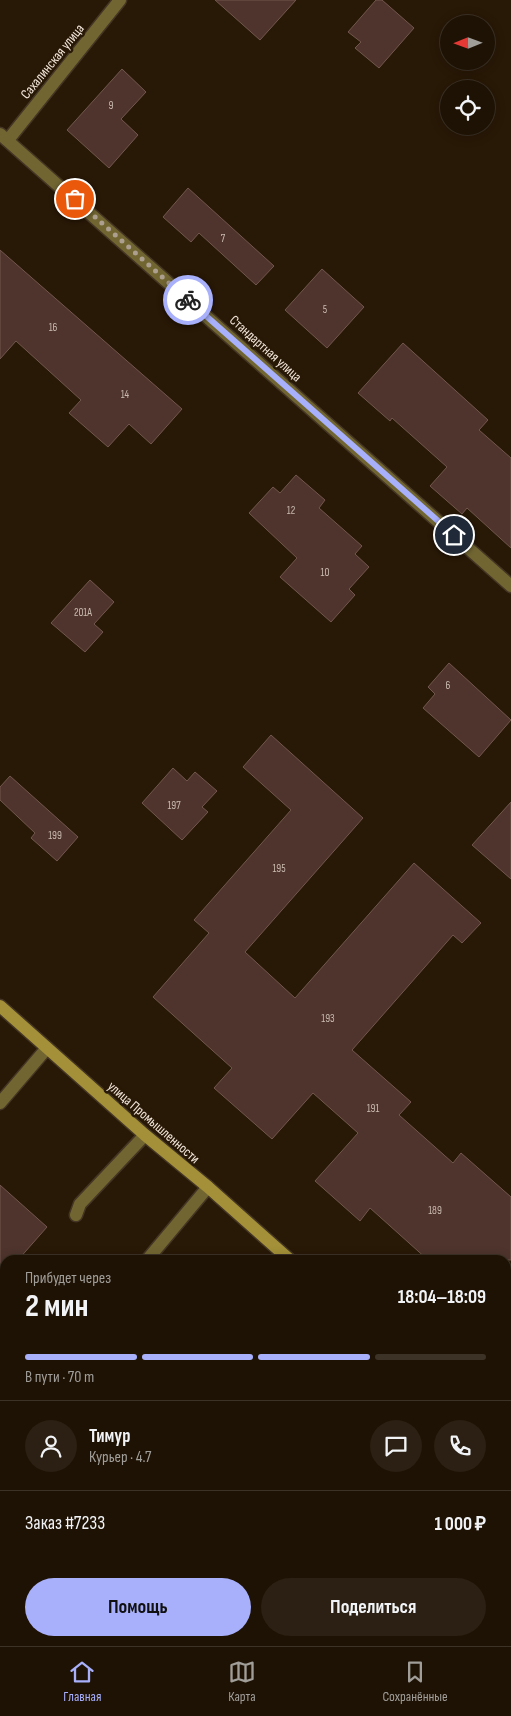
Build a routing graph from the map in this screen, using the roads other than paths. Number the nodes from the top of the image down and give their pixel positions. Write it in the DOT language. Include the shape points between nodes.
graph roads {
  1 [pos="120,0"];
  2 [pos="4,137"];
  3 [pos="511,586"];
  4 [pos="0,1006"];
  5 [pos="47,1048"];
  6 [pos="0,1103"];
  7 [pos="145,1135"];
  8 [pos="208,1187"];
  9 [pos="76,1215"];
  10 [pos="156,1255"];
  11 [pos="284,1255"];
  1 -- 2 [label="street, Сахалинская улица"];
  2 -- 3 [label="street, Стандартная улица"];
  4 -- 5 [label="main road, улица Промышленности"];
  5 -- 6 [label="street"];
  5 -- 7 [label="main road, улица Промышленности"];
  7 -- 8 [label="main road, улица Промышленности"];
  7 -- 9 [label="street" via="80,1204"];
  8 -- 10 [label="street"];
  8 -- 11 [label="main road, улица Промышленности"];
}
